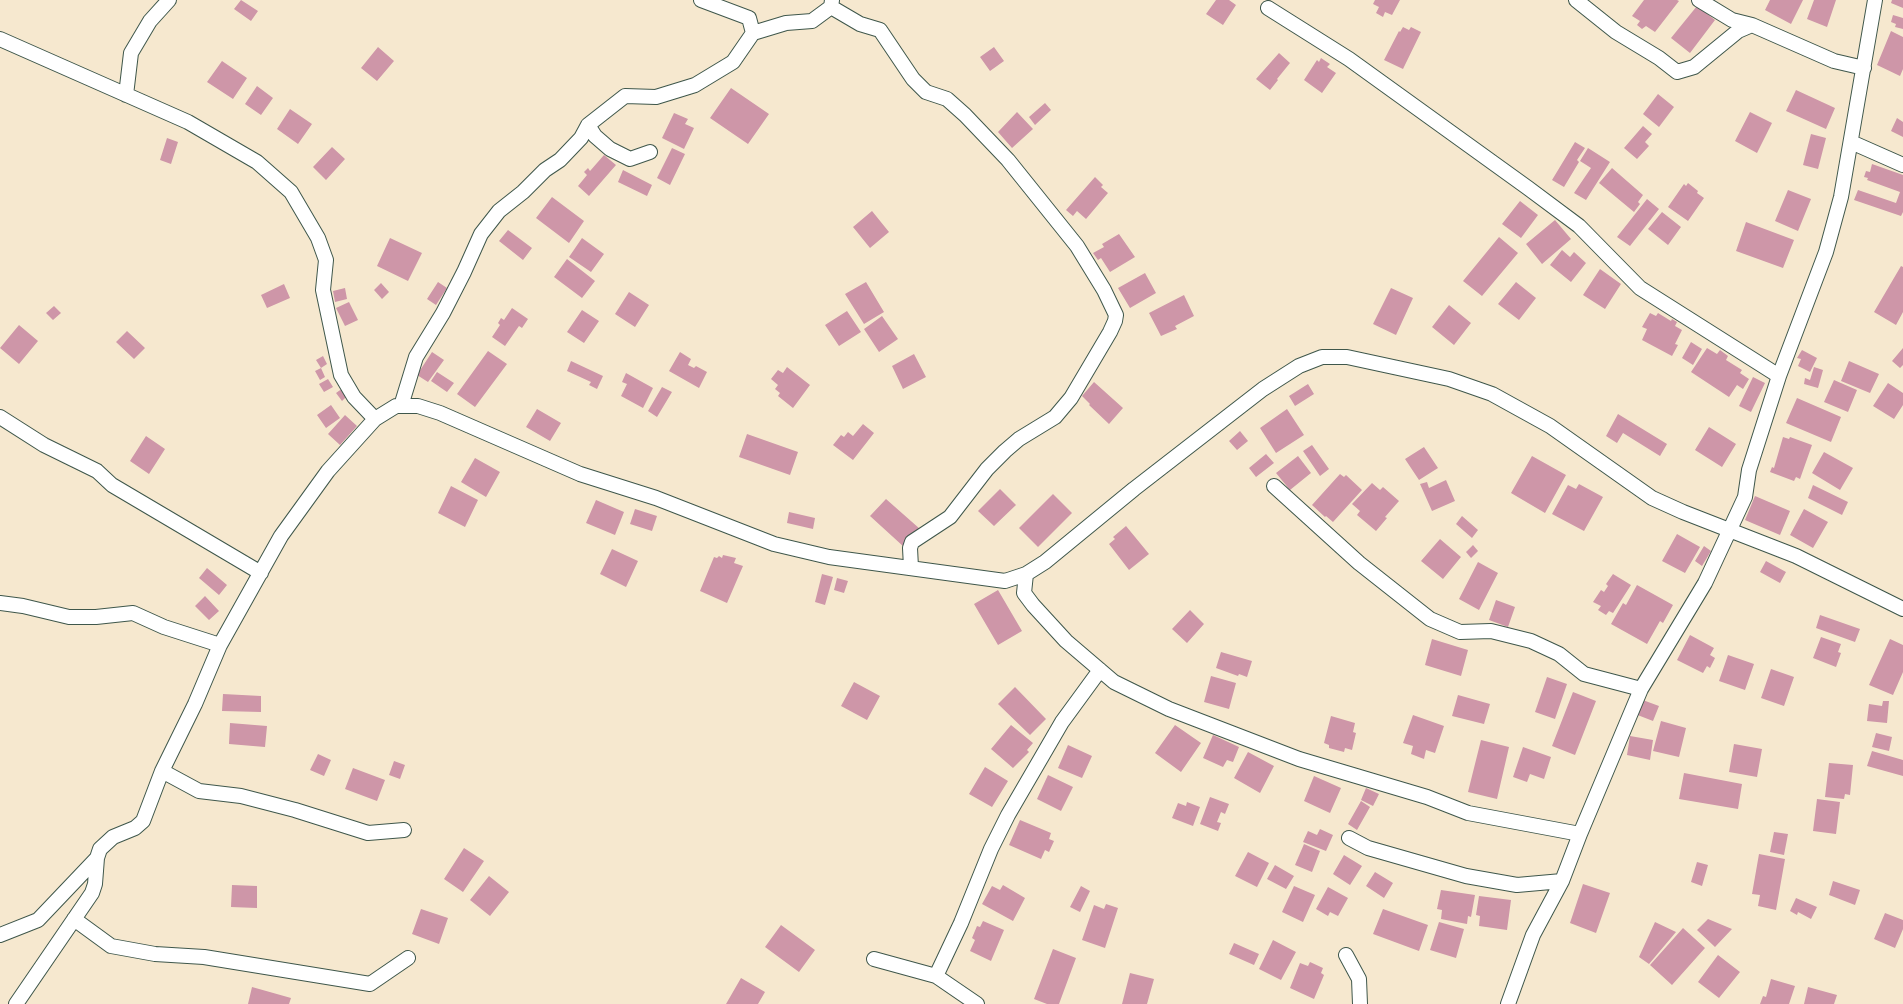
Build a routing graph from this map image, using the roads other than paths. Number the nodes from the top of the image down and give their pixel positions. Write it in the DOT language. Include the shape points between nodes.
graph roads {
  1 [pos="169,0"];
  2 [pos="701,0"];
  3 [pos="1576,0"];
  4 [pos="1699,0"];
  5 [pos="1875,0"];
  6 [pos="832,3"];
  7 [pos="1268,8"];
  8 [pos="1752,25"];
  9 [pos="753,33"];
  10 [pos="0,39"];
  11 [pos="1864,68"];
  12 [pos="126,94"];
  13 [pos="588,125"];
  14 [pos="1851,142"];
  15 [pos="650,152"];
  16 [pos="1903,165"];
  17 [pos="1779,376"];
  18 [pos="401,406"];
  19 [pos="0,417"];
  20 [pos="374,419"];
  21 [pos="1274,486"];
  22 [pos="1728,529"];
  23 [pos="911,567"];
  24 [pos="261,573"];
  25 [pos="1026,574"];
  26 [pos="0,603"];
  27 [pos="1903,609"];
  28 [pos="220,645"];
  29 [pos="1100,670"];
  30 [pos="1641,689"];
  31 [pos="162,771"];
  32 [pos="404,830"];
  33 [pos="1580,834"];
  34 [pos="1349,838"];
  35 [pos="97,858"];
  36 [pos="1562,881"];
  37 [pos="74,919"];
  38 [pos="0,935"];
  39 [pos="1346,955"];
  40 [pos="408,958"];
  41 [pos="874,959"];
  42 [pos="936,976"];
  43 [pos="16,1004"];
  44 [pos="977,1004"];
  45 [pos="1360,1004"];
  46 [pos="1508,1004"];
  1 -- 12 [label="street" via="150,21 131,53"];
  2 -- 9 [label="street" via="749,18"];
  3 -- 8 [label="street" via="1616,32 1660,58 1677,72 1694,67 1738,31"];
  4 -- 8 [label="street" via="1732,20"];
  5 -- 11 [label="street"];
  6 -- 9 [label="street" via="812,21 786,24"];
  6 -- 23 [label="street" via="860,24 880,30 913,79 926,92 947,99 1008,160 1077,246 1104,290 1116,316 1110,332 1071,398 1055,417 1019,439 1005,451 987,469 950,517 912,542"];
  7 -- 17 [label="street" via="1349,59 1579,226 1640,288"];
  8 -- 11 [label="street" via="1834,61"];
  9 -- 13 [label="street" via="733,62 695,85 656,97 625,96"];
  10 -- 12 [label="street"];
  11 -- 14 [label="street"];
  12 -- 20 [label="street" via="188,122 232,147 257,162 292,192 318,238 326,260 323,290 341,375 354,397"];
  13 -- 15 [label="street" via="595,136 610,149 630,159"];
  13 -- 18 [label="street" via="581,138 564,156 499,211 482,234 442,313 416,356"];
  14 -- 16 [label="street"];
  14 -- 17 [label="street" via="1841,197 1826,252"];
  17 -- 22 [label="street" via="1749,470 1745,497"];
  18 -- 20 [label="street" via="390,409"];
  18 -- 23 [label="street" via="418,406 440,413 580,474 656,498 774,544 829,557"];
  19 -- 24 [label="street" via="44,445 97,471 112,485"];
  20 -- 24 [label="street" via="328,471 281,536"];
  21 -- 30 [label="street" via="1359,563 1430,620 1460,632 1491,631 1531,641 1559,654 1584,674"];
  22 -- 25 [label="street" via="1652,498 1550,426 1492,394 1449,380 1347,357 1322,357 1299,366 1263,389 1045,562"];
  22 -- 27 [label="street" via="1796,556"];
  22 -- 30 [label="street" via="1705,583"];
  23 -- 25 [label="street" via="1005,581"];
  24 -- 28 [label="street"];
  25 -- 29 [label="street" via="1024,592 1033,605 1066,641"];
  26 -- 28 [label="street" via="69,616 96,617 134,613 164,627"];
  28 -- 31 [label="street"];
  29 -- 33 [label="street" via="1114,682 1168,709 1300,759 1426,797 1468,813"];
  29 -- 42 [label="street" via="1062,722 1008,815"];
  30 -- 33 [label="street"];
  31 -- 32 [label="street" via="199,791 241,796 368,833"];
  31 -- 35 [label="street" via="143,821 135,828 113,837 100,849"];
  33 -- 36 [label="street"];
  34 -- 36 [label="street" via="1368,848 1466,876 1517,885"];
  35 -- 37 [label="street" via="92,894"];
  35 -- 38 [label="street" via="38,920"];
  36 -- 46 [label="street" via="1533,935"];
  37 -- 40 [label="street" via="111,946 155,954 211,958 370,984"];
  37 -- 43 [label="street"];
  39 -- 45 [label="street" via="1359,979"];
  41 -- 42 [label="street"];
  42 -- 44 [label="street"];
}
